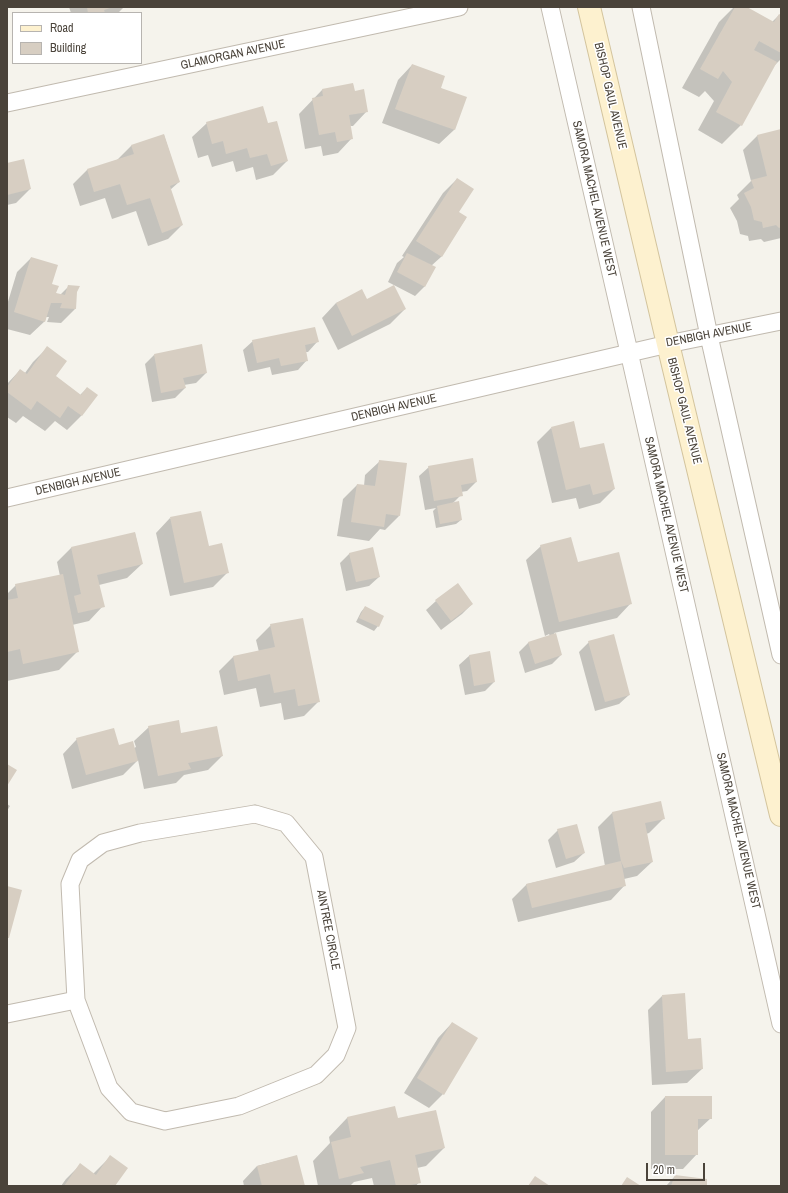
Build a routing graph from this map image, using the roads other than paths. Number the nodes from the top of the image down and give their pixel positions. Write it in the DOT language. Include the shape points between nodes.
graph roads {
  1 [pos="459,7"];
  2 [pos="550,7"];
  3 [pos="589,7"];
  4 [pos="641,7"];
  5 [pos="7,103"];
  6 [pos="781,321"];
  7 [pos="709,336"];
  8 [pos="668,344"];
  9 [pos="630,352"];
  10 [pos="7,498"];
  11 [pos="781,655"];
  12 [pos="781,815"];
  13 [pos="76,1000"];
  14 [pos="7,1014"];
  15 [pos="781,1024"];
  1 -- 5 [label="street, GLAMORGAN AVENUE"];
  2 -- 9 [label="street, SAMORA MACHEL AVENUE WEST"];
  3 -- 8 [label="main road, BISHOP GAUL AVENUE"];
  4 -- 7 [label="street"];
  6 -- 7 [label="street, DENBIGH AVENUE"];
  7 -- 8 [label="street, DENBIGH AVENUE"];
  7 -- 11 [label="street"];
  8 -- 9 [label="street, DENBIGH AVENUE"];
  8 -- 12 [label="main road, BISHOP GAUL AVENUE"];
  9 -- 10 [label="street, DENBIGH AVENUE"];
  9 -- 15 [label="street, SAMORA MACHEL AVENUE WEST"];
  13 -- 13 [label="street, AINTREE CIRCLE" via="70,884 80,860 102,843 140,833 255,814 286,823 314,857 347,1028 336,1055 316,1075 240,1106 165,1122 131,1112 109,1088"];
  13 -- 14 [label="street"];
}
